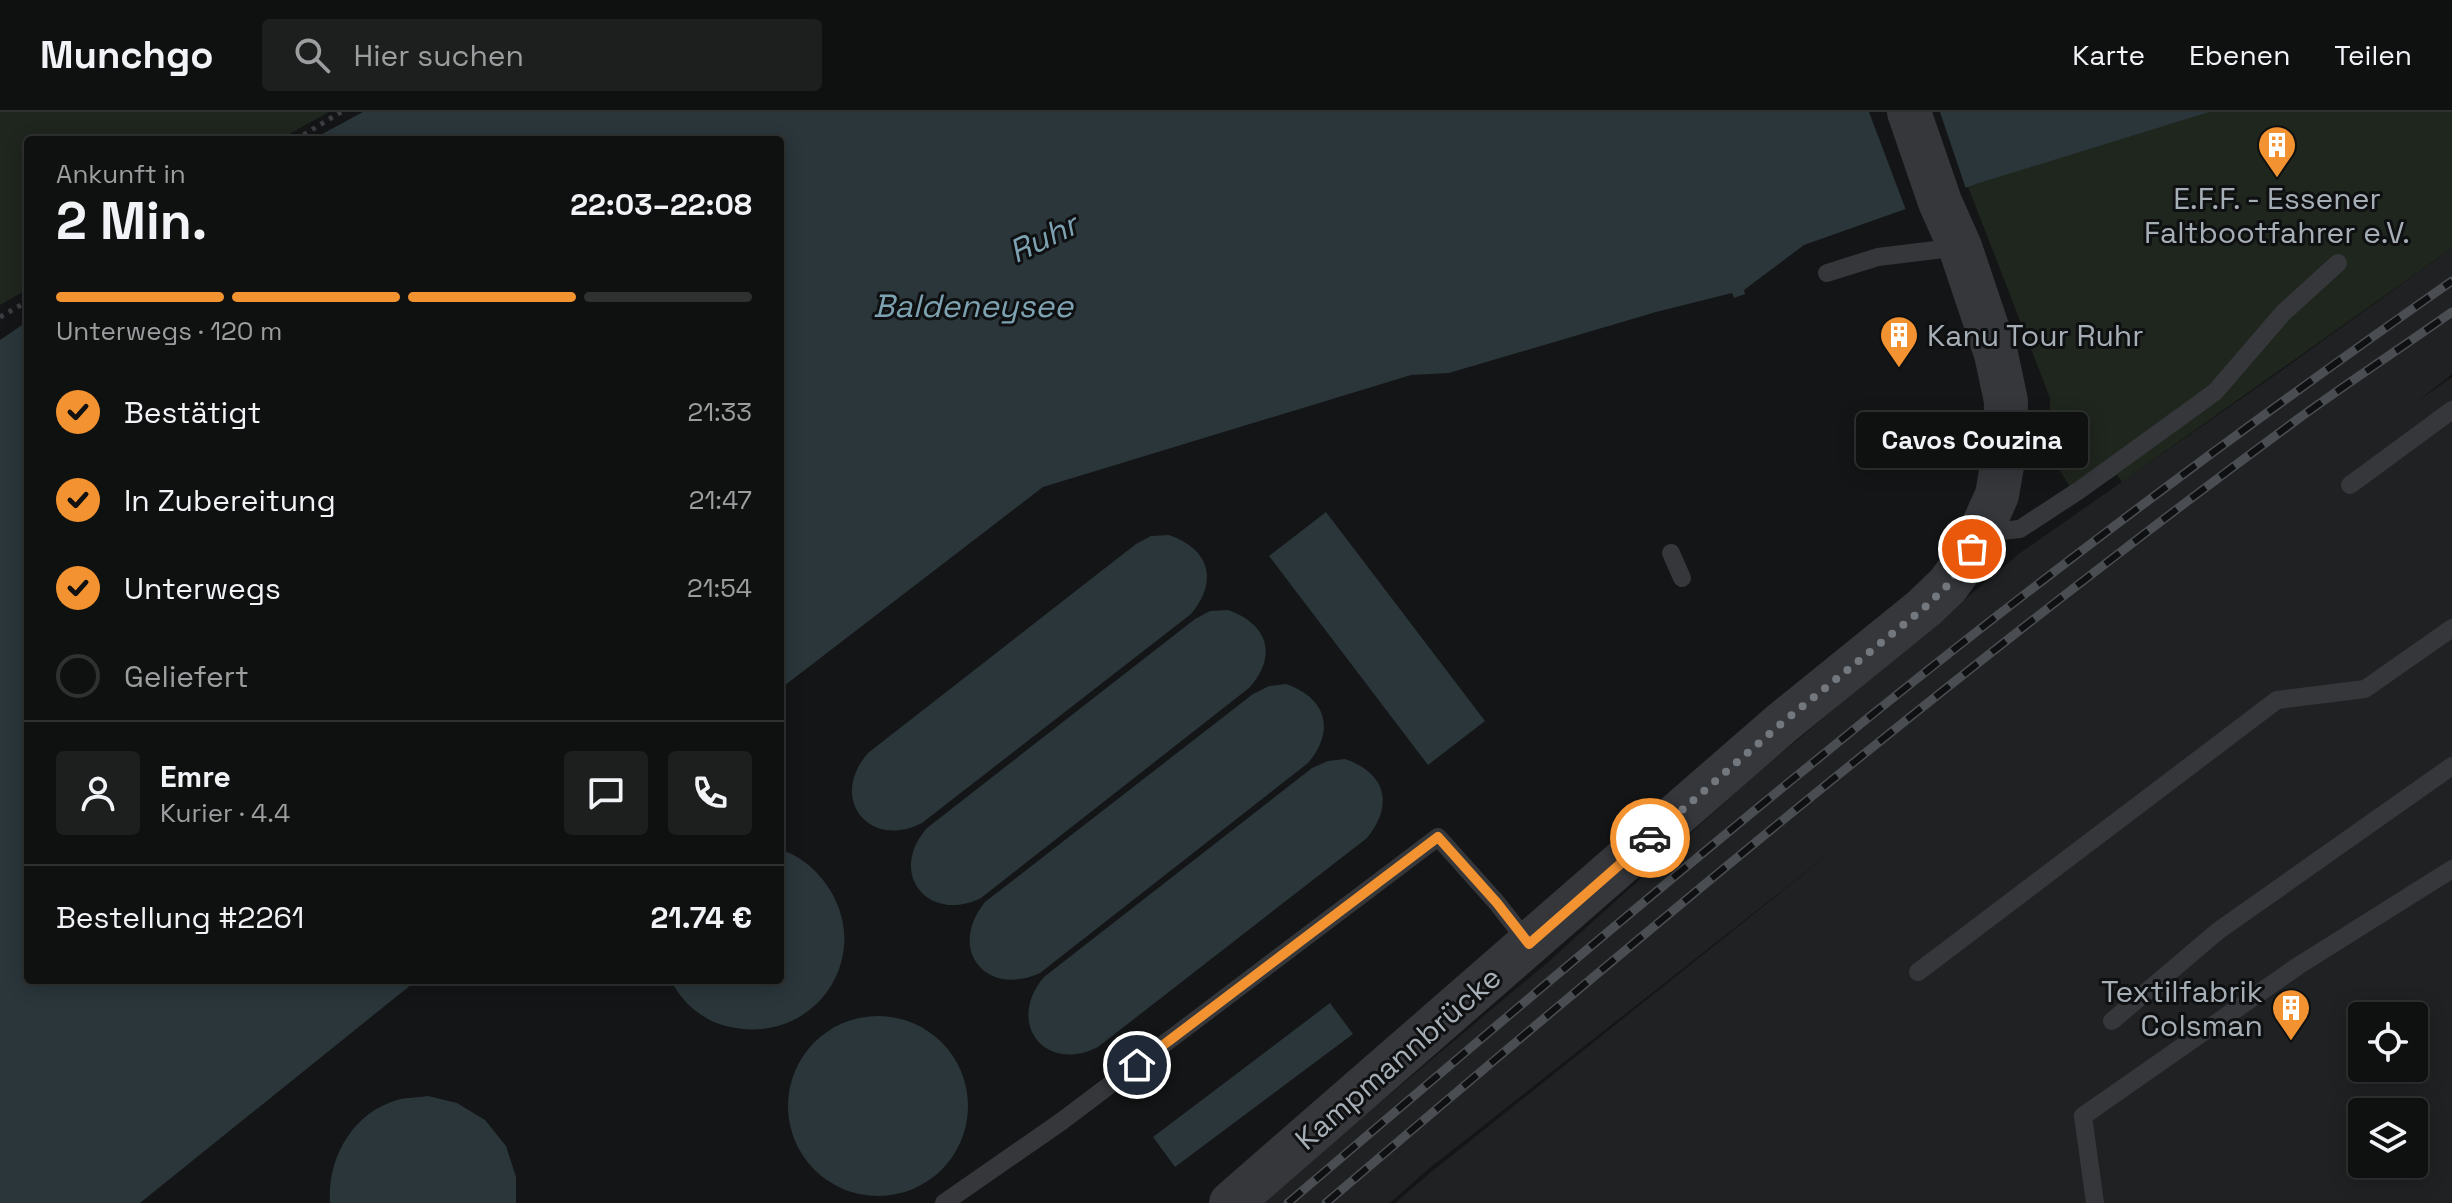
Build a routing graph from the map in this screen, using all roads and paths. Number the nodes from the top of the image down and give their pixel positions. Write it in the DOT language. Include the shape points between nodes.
graph roads {
  1 [pos="341,112"];
  2 [pos="1909,112"];
  3 [pos="302,136"];
  4 [pos="1960,247"];
  5 [pos="2338,263"];
  6 [pos="1827,273"];
  7 [pos="24,303"];
  8 [pos="0,317"];
  9 [pos="2452,410"];
  10 [pos="2350,485"];
  11 [pos="1980,533"];
  12 [pos="1671,553"];
  13 [pos="1682,578"];
  14 [pos="2452,628"];
  15 [pos="2452,766"];
  16 [pos="2452,869"];
  17 [pos="1529,944"];
  18 [pos="1918,972"];
  19 [pos="2112,1021"];
  20 [pos="944,1203"];
  21 [pos="1231,1203"];
  22 [pos="2095,1203"];
  1 -- 3 [label="path"];
  2 -- 4 [label="street, Kampmannbrücke"];
  4 -- 6 [label="lane" via="1878,257"];
  4 -- 11 [label="street, Kampmannbrücke" via="2006,401 2003,473"];
  5 -- 11 [label="lane" via="2283,313 2215,392 2174,423 2020,529"];
  7 -- 8 [label="path"];
  9 -- 10 [label="lane"];
  11 -- 17 [label="street, Kampmannbrücke" via="1948,585 1924,608 1782,723"];
  12 -- 13 [label="lane"];
  14 -- 18 [label="lane" via="2365,689 2277,700"];
  15 -- 19 [label="lane" via="2218,931"];
  16 -- 22 [label="lane" via="2298,966 2083,1116"];
  17 -- 20 [label="lane" via="1438,837 1062,1121"];
  17 -- 21 [label="street, Kampmannbrücke"];
}
